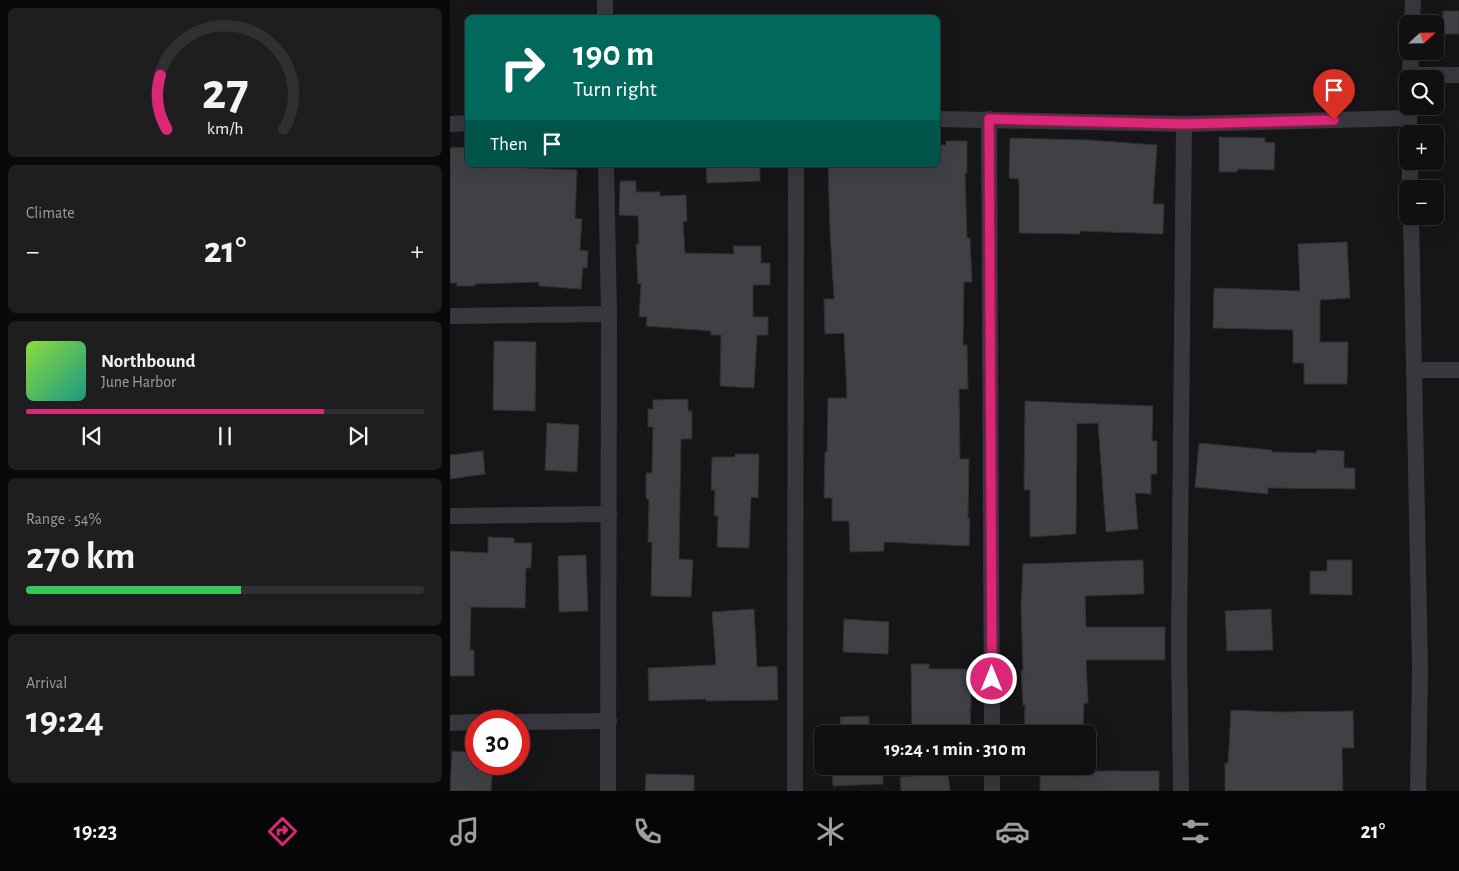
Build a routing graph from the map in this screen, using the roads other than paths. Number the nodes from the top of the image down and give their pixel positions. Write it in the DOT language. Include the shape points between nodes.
graph roads {
  1 [pos="605,0"];
  2 [pos="1413,0"];
  3 [pos="605,15"];
  4 [pos="1412,15"];
  5 [pos="1459,75"];
  6 [pos="1444,76"];
  7 [pos="940,119"];
  8 [pos="989,119"];
  9 [pos="1409,119"];
  10 [pos="465,123"];
  11 [pos="450,124"];
  12 [pos="1184,124"];
  13 [pos="606,167"];
  14 [pos="796,167"];
  15 [pos="1411,225"];
  16 [pos="609,314"];
  17 [pos="450,316"];
  18 [pos="1414,370"];
  19 [pos="1459,370"];
  20 [pos="609,514"];
  21 [pos="450,516"];
  22 [pos="609,721"];
  23 [pos="465,722"];
  24 [pos="530,722"];
  25 [pos="450,723"];
  26 [pos="992,725"];
  27 [pos="992,775"];
  28 [pos="608,791"];
  29 [pos="795,791"];
  30 [pos="992,791"];
  31 [pos="1180,791"];
  32 [pos="1418,791"];
  1 -- 3 [label="street"];
  2 -- 4 [label="street"];
  5 -- 6 [label="street"];
  7 -- 8 [label="street"];
  8 -- 12 [label="street"];
  8 -- 26 [label="street"];
  9 -- 12 [label="street"];
  10 -- 11 [label="street"];
  12 -- 31 [label="street"];
  13 -- 16 [label="street"];
  14 -- 29 [label="street"];
  15 -- 18 [label="street"];
  16 -- 17 [label="street"];
  16 -- 20 [label="street"];
  18 -- 19 [label="street"];
  18 -- 32 [label="street" via="1420,669"];
  20 -- 21 [label="street"];
  20 -- 22 [label="street"];
  22 -- 24 [label="street"];
  22 -- 28 [label="street"];
  23 -- 25 [label="street"];
  27 -- 30 [label="street"];
}
